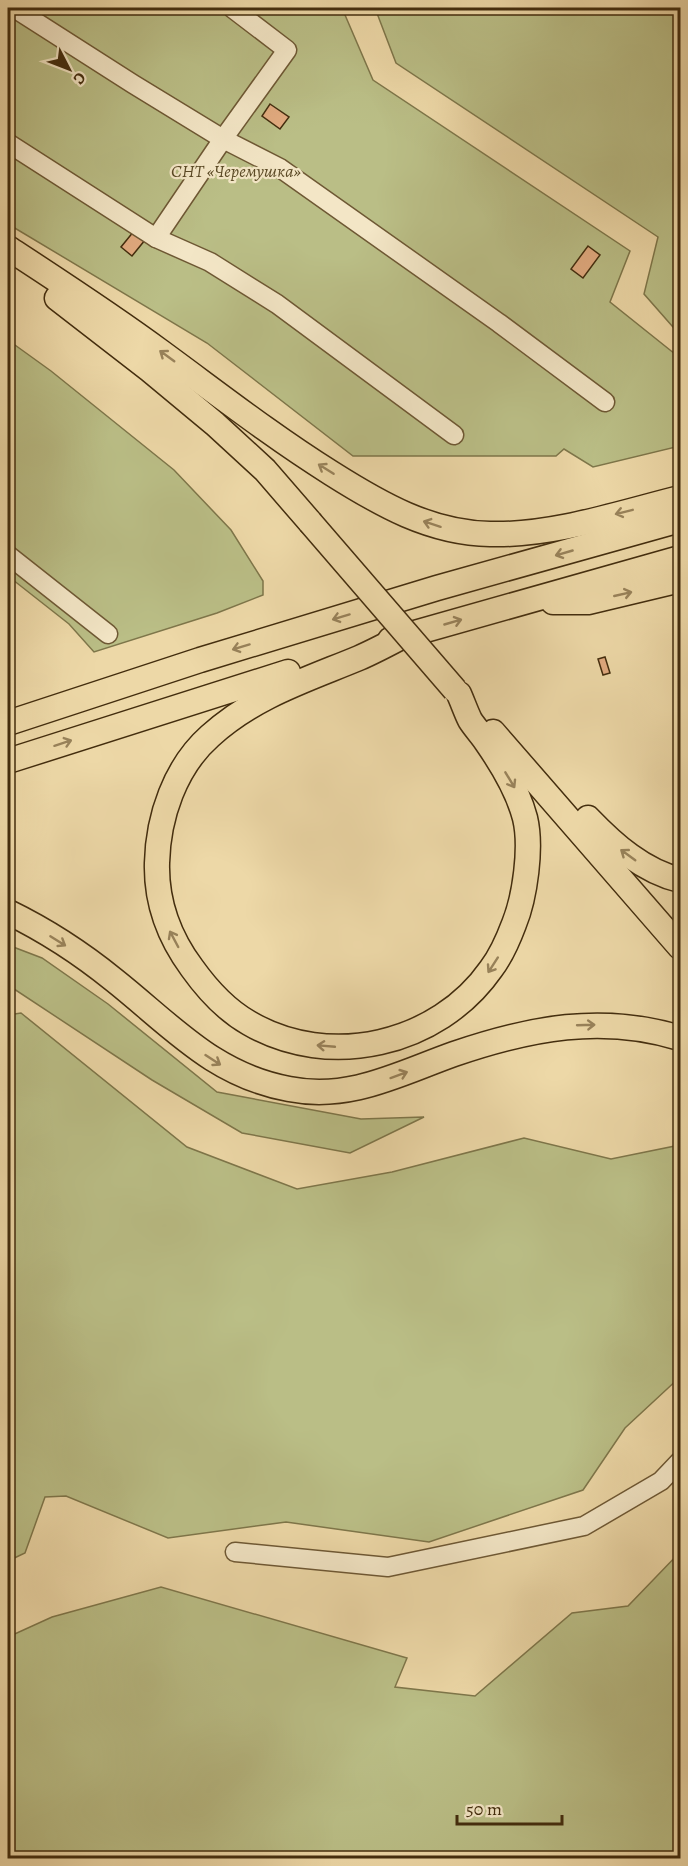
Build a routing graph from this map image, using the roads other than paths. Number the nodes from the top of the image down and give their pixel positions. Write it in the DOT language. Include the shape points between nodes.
graph roads {
  1 [pos="14,8"];
  2 [pos="232,8"];
  3 [pos="223,139"];
  4 [pos="8,143"];
  5 [pos="156,238"];
  6 [pos="8,248"];
  7 [pos="8,263"];
  8 [pos="605,402"];
  9 [pos="454,435"];
  10 [pos="681,498"];
  11 [pos="681,520"];
  12 [pos="8,555"];
  13 [pos="681,558"];
  14 [pos="681,580"];
  15 [pos="524,602"];
  16 [pos="108,634"];
  17 [pos="405,635"];
  18 [pos="457,692"];
  19 [pos="99,693"];
  20 [pos="8,709"];
  21 [pos="8,723"];
  22 [pos="508,748"];
  23 [pos="8,761"];
  24 [pos="681,880"];
  25 [pos="8,912"];
  26 [pos="681,947"];
  27 [pos="681,1038"];
  28 [pos="681,1461"];
  29 [pos="235,1552"];
  1 -- 3 [label="lane"];
  2 -- 3 [label="lane" via="287,50"];
  3 -- 5 [label="lane"];
  3 -- 8 [label="lane" via="289,175"];
  4 -- 5 [label="lane"];
  5 -- 9 [label="lane" via="210,262 277,304"];
  10 -- 6 [label="main road, one-way" via="563,527 525,532 450,530 408,516 294,450 111,315"];
  7 -- 18 [label="main road, bridge" via="150,370 265,470"];
  11 -- 19 [label="main road, one-way" via="437,588"];
  12 -- 16 [label="lane"];
  13 -- 15 [label="main road"];
  15 -- 14 [label="main road, one-way" via="588,602"];
  17 -- 15 [label="main road, one-way"];
  18 -- 17 [label="main road, one-way" via="515,789 526,821 525,886 507,942 491,969 475,989 430,1023 399,1039 370,1046 308,1044 249,1023 202,982 170,933 162,908 157,849 174,786 208,737 245,708 270,693"];
  23 -- 17 [label="main road, one-way"];
  18 -- 22 [label="main road"];
  19 -- 20 [label="main road" via="40,699"];
  19 -- 21 [label="main road"];
  24 -- 22 [label="main road, one-way" via="652,870 631,857 608,839 559,786"];
  22 -- 26 [label="main road"];
  25 -- 27 [label="main road, one-way" via="114,980 213,1060 252,1079 288,1089 326,1093 356,1089 456,1054 553,1028 618,1025"];
  28 -- 29 [label="lane" via="661,1481 584,1526 388,1567"];
}
